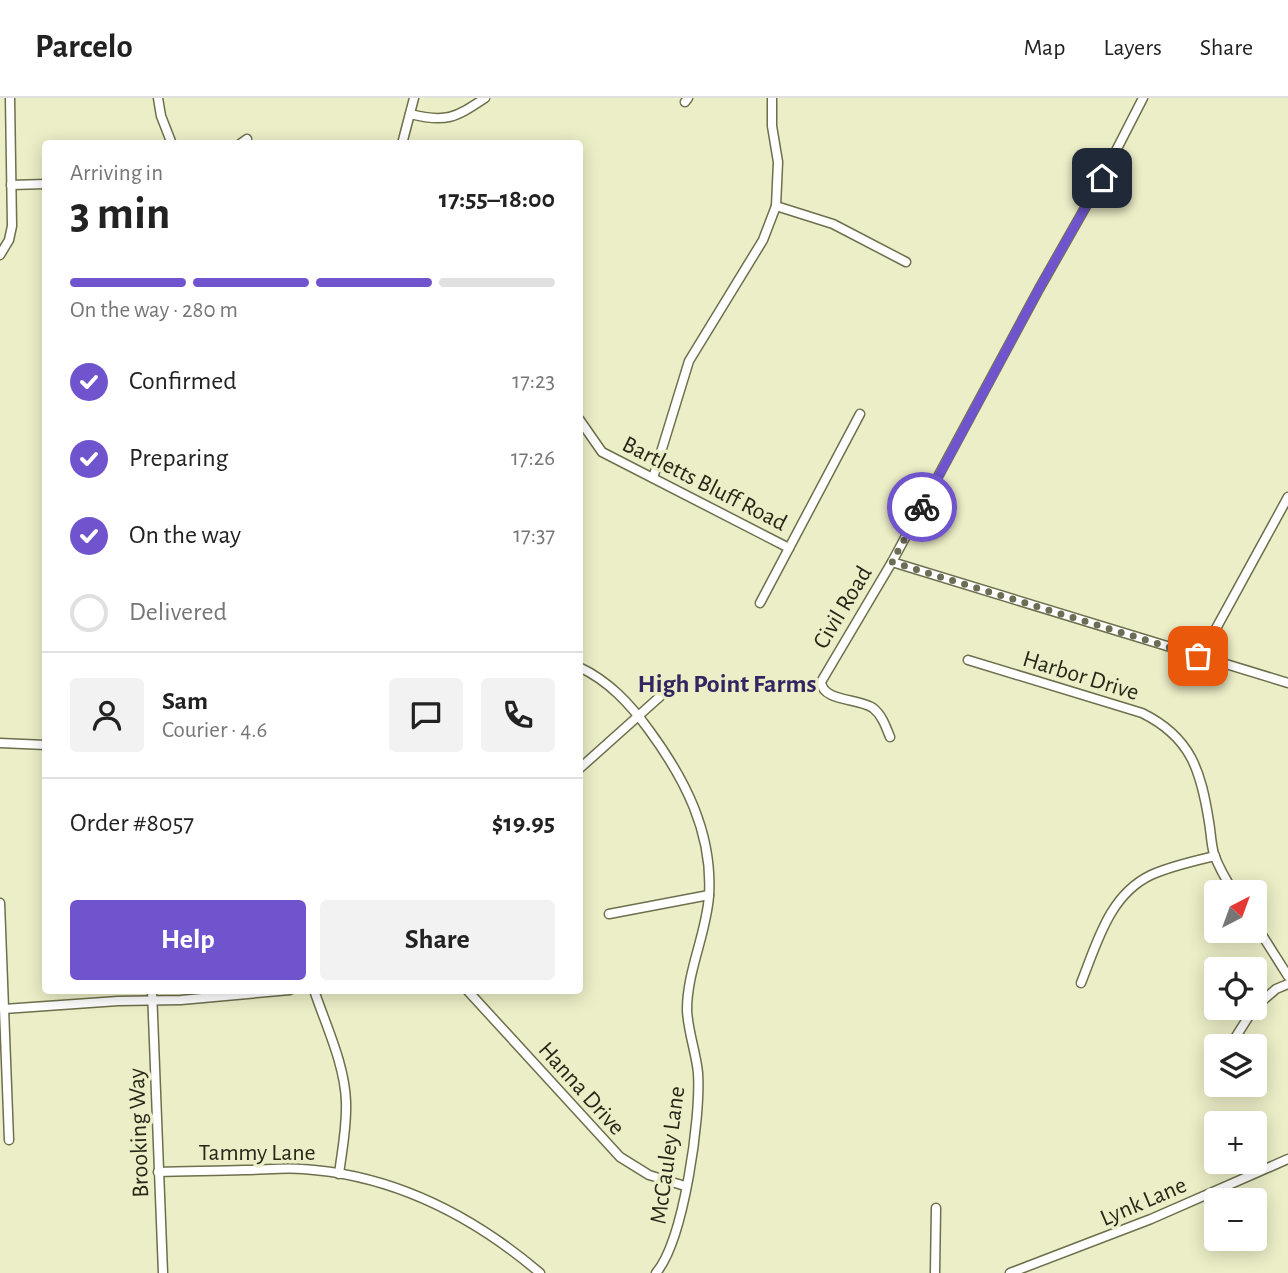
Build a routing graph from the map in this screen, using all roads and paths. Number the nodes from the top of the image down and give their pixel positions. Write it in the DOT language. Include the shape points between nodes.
graph roads {
  1 [pos="10,98"];
  2 [pos="158,98"];
  3 [pos="414,98"];
  4 [pos="485,98"];
  5 [pos="772,98"];
  6 [pos="1143,98"];
  7 [pos="10,111"];
  8 [pos="0,112"];
  9 [pos="410,114"];
  10 [pos="170,140"];
  11 [pos="403,140"];
  12 [pos="42,184"];
  13 [pos="12,186"];
  14 [pos="776,206"];
  15 [pos="0,255"];
  16 [pos="906,262"];
  17 [pos="860,414"];
  18 [pos="583,425"];
  19 [pos="653,478"];
  20 [pos="1288,497"];
  21 [pos="789,548"];
  22 [pos="892,562"];
  23 [pos="760,603"];
  24 [pos="1213,634"];
  25 [pos="968,660"];
  26 [pos="583,669"];
  27 [pos="1288,683"];
  28 [pos="674,684"];
  29 [pos="638,716"];
  30 [pos="890,737"];
  31 [pos="0,743"];
  32 [pos="42,745"];
  33 [pos="583,765"];
  34 [pos="1215,856"];
  35 [pos="1228,880"];
  36 [pos="709,895"];
  37 [pos="0,903"];
  38 [pos="609,914"];
  39 [pos="1267,943"];
  40 [pos="1288,976"];
  41 [pos="1080,983"];
  42 [pos="1288,984"];
  43 [pos="246,994"];
  44 [pos="315,994"];
  45 [pos="471,994"];
  46 [pos="152,995"];
  47 [pos="1267,996"];
  48 [pos="4,1009"];
  49 [pos="9,1140"];
  50 [pos="1288,1159"];
  51 [pos="158,1172"];
  52 [pos="339,1174"];
  53 [pos="685,1186"];
  54 [pos="936,1208"];
  55 [pos="163,1273"];
  56 [pos="540,1273"];
  57 [pos="656,1273"];
  58 [pos="935,1273"];
  59 [pos="1010,1273"];
  1 -- 7 [label="street"];
  2 -- 10 [label="street"];
  3 -- 9 [label="street"];
  4 -- 9 [label="street" via="463,113 439,120"];
  5 -- 14 [label="street" via="778,162"];
  6 -- 22 [label="street, Civil Road"];
  7 -- 8 [label="street"];
  7 -- 13 [label="street"];
  9 -- 11 [label="street"];
  12 -- 13 [label="street"];
  13 -- 15 [label="street" via="12,226"];
  14 -- 16 [label="street" via="833,223"];
  14 -- 19 [label="street" via="764,240 689,361"];
  17 -- 21 [label="street"];
  18 -- 19 [label="street, Bartletts Bluff Road" via="602,452"];
  19 -- 21 [label="street, Bartletts Bluff Road"];
  20 -- 24 [label="street"];
  21 -- 23 [label="street"];
  22 -- 27 [label="street"];
  22 -- 30 [label="street, Civil Road" via="821,682 827,693 874,709"];
  25 -- 34 [label="street, Harbor Drive" via="1142,713 1167,727 1188,750 1199,774"];
  26 -- 29 [label="street, McCauley Lane" via="606,683"];
  28 -- 29 [label="street"];
  29 -- 33 [label="street"];
  29 -- 36 [label="street, McCauley Lane" via="676,768 692,801 704,840"];
  31 -- 32 [label="street"];
  34 -- 35 [label="street, Harbor Drive"];
  34 -- 41 [label="street" via="1158,872 1127,892 1110,915"];
  36 -- 38 [label="street"];
  36 -- 53 [label="street, McCauley Lane" via="687,997 699,1093"];
  37 -- 48 [label="street"];
  39 -- 40 [label="street"];
  42 -- 47 [label="street"];
  43 -- 46 [label="street" via="181,1000"];
  44 -- 52 [label="street" via="346,1099"];
  45 -- 53 [label="street, Hanna Drive" via="620,1157 649,1175"];
  46 -- 48 [label="street"];
  46 -- 51 [label="street, Brooking Way"];
  48 -- 49 [label="street"];
  50 -- 59 [label="street, Lynk Lane" via="1140,1224"];
  51 -- 52 [label="street, Tammy Lane" via="288,1168"];
  51 -- 55 [label="street, Brooking Way"];
  52 -- 56 [label="street, Tammy Lane" via="395,1188 445,1208 497,1239"];
  53 -- 57 [label="street, McCauley Lane" via="677,1233"];
  54 -- 58 [label="street"];
}
